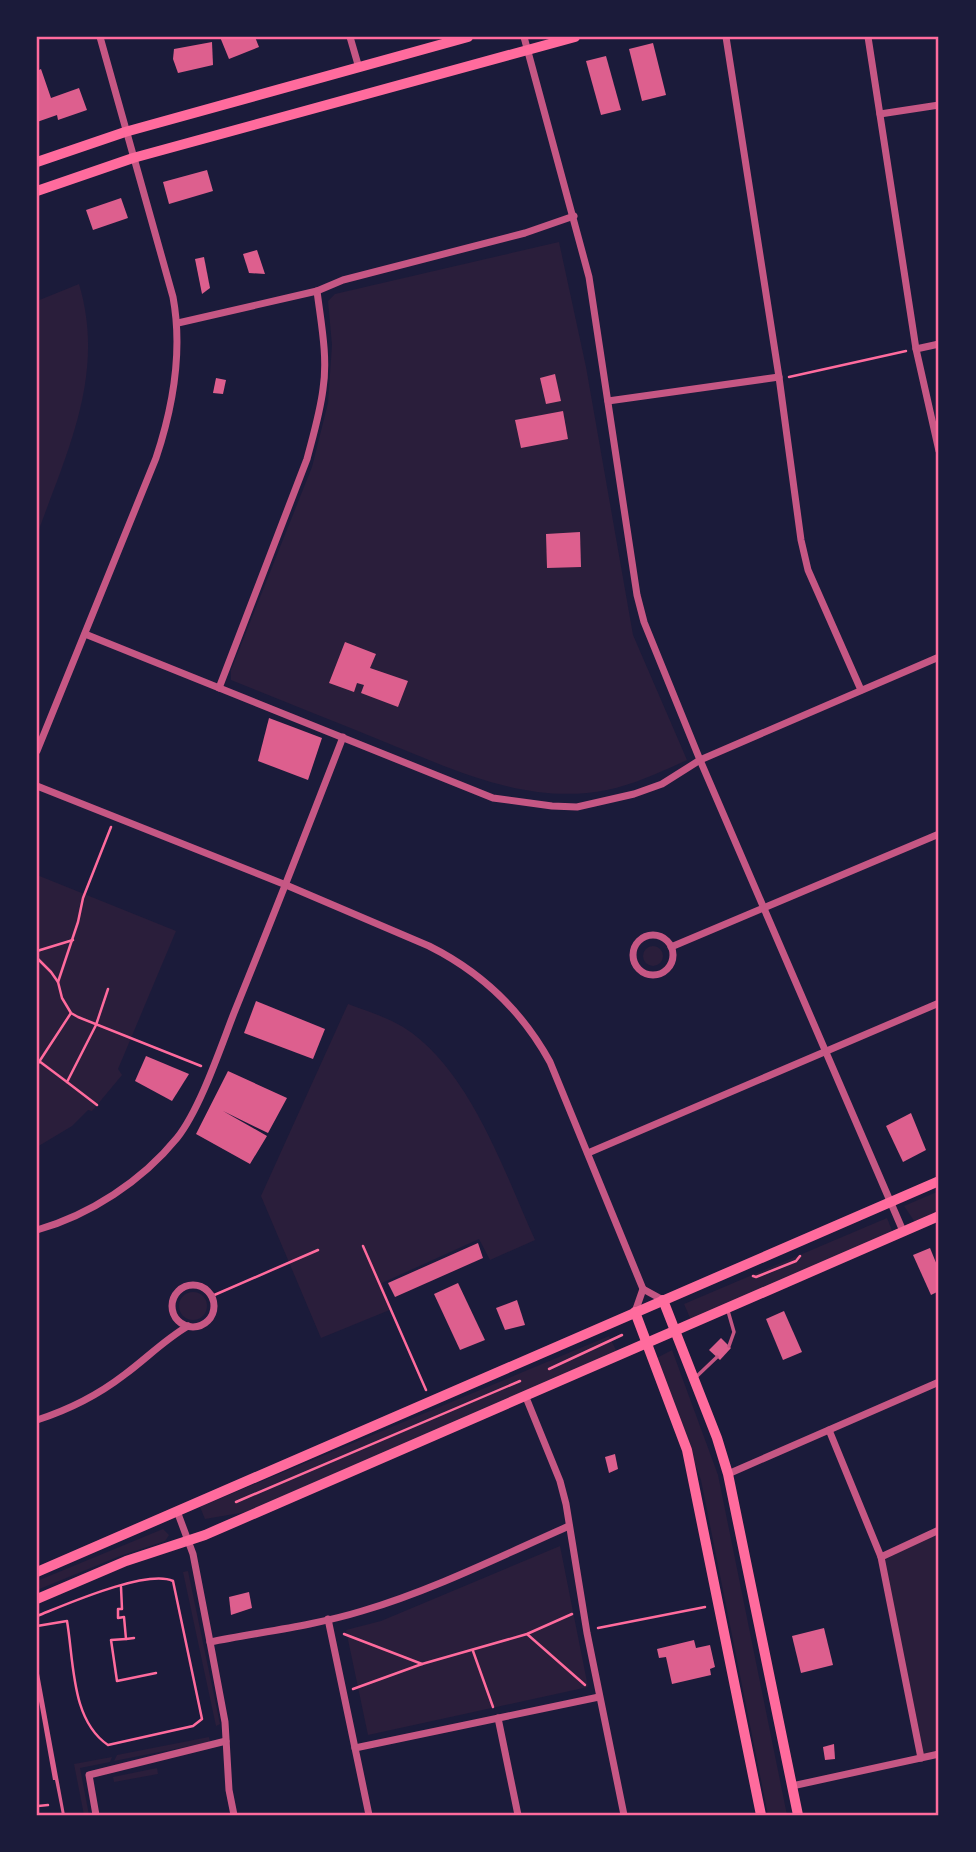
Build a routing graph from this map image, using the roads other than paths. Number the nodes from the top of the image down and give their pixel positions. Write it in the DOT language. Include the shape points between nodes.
graph roads {
  1 [pos="100,37"];
  2 [pos="350,37"];
  3 [pos="468,37"];
  4 [pos="524,37"];
  5 [pos="575,37"];
  6 [pos="726,37"];
  7 [pos="868,37"];
  8 [pos="527,50"];
  9 [pos="359,68"];
  10 [pos="939,105"];
  11 [pos="880,114"];
  12 [pos="125,132"];
  13 [pos="133,158"];
  14 [pos="37,162"];
  15 [pos="37,191"];
  16 [pos="574,216"];
  17 [pos="317,291"];
  18 [pos="178,323"];
  19 [pos="939,344"];
  20 [pos="916,349"];
  21 [pos="779,377"];
  22 [pos="608,401"];
  23 [pos="939,452"];
  24 [pos="85,634"];
  25 [pos="939,657"];
  26 [pos="219,688"];
  27 [pos="861,690"];
  28 [pos="343,737"];
  29 [pos="37,751"];
  30 [pos="700,760"];
  31 [pos="37,786"];
  32 [pos="939,834"];
  33 [pos="286,885"];
  34 [pos="765,907"];
  35 [pos="671,947"];
  36 [pos="939,1003"];
  37 [pos="826,1051"];
  38 [pos="588,1153"];
  39 [pos="939,1181"];
  40 [pos="890,1202"];
  41 [pos="939,1216"];
  42 [pos="37,1230"];
  43 [pos="903,1231"];
  44 [pos="643,1289"];
  45 [pos="663,1300"];
  46 [pos="727,1307"];
  47 [pos="635,1312"];
  48 [pos="176,1318"];
  49 [pos="188,1326"];
  50 [pos="675,1330"];
  51 [pos="169,1337"];
  52 [pos="646,1342"];
  53 [pos="729,1346"];
  54 [pos="717,1357"];
  55 [pos="695,1379"];
  56 [pos="939,1382"];
  57 [pos="524,1395"];
  58 [pos="37,1420"];
  59 [pos="829,1430"];
  60 [pos="728,1474"];
  61 [pos="177,1511"];
  62 [pos="569,1526"];
  63 [pos="939,1530"];
  64 [pos="189,1540"];
  65 [pos="881,1557"];
  66 [pos="37,1572"];
  67 [pos="37,1599"];
  68 [pos="328,1619"];
  69 [pos="210,1642"];
  70 [pos="599,1697"];
  71 [pos="498,1718"];
  72 [pos="226,1741"];
  73 [pos="355,1748"];
  74 [pos="939,1754"];
  75 [pos="921,1758"];
  76 [pos="792,1786"];
  77 [pos="96,1815"];
  78 [pos="234,1815"];
  79 [pos="369,1815"];
  80 [pos="518,1815"];
  81 [pos="624,1815"];
  82 [pos="761,1815"];
  83 [pos="798,1815"];
  1 -- 12 [label="street"];
  2 -- 9 [label="street"];
  3 -- 9 [label="main road"];
  4 -- 8 [label="street"];
  5 -- 8 [label="main road"];
  6 -- 21 [label="street"];
  7 -- 11 [label="street"];
  8 -- 13 [label="main road"];
  8 -- 16 [label="street"];
  9 -- 12 [label="main road"];
  10 -- 11 [label="street"];
  11 -- 20 [label="street"];
  12 -- 13 [label="street"];
  12 -- 14 [label="main road"];
  13 -- 15 [label="main road"];
  13 -- 18 [label="street"];
  16 -- 17 [label="street"];
  16 -- 22 [label="street" via="589,277"];
  17 -- 18 [label="street"];
  17 -- 26 [label="street" via="324,388 316,426"];
  18 -- 24 [label="street" via="167,425"];
  19 -- 20 [label="street"];
  20 -- 23 [label="street"];
  21 -- 22 [label="street"];
  21 -- 27 [label="street" via="808,570"];
  22 -- 30 [label="street" via="637,595"];
  24 -- 26 [label="street"];
  24 -- 29 [label="street"];
  25 -- 27 [label="street"];
  26 -- 28 [label="street"];
  27 -- 30 [label="street"];
  28 -- 30 [label="street" via="493,798 552,806 578,807 634,794"];
  28 -- 33 [label="street"];
  30 -- 34 [label="street"];
  31 -- 33 [label="street"];
  32 -- 34 [label="street"];
  33 -- 38 [label="street" via="448,955 498,992 550,1062"];
  33 -- 42 [label="street" via="211,1070 178,1136 163,1154 102,1202"];
  34 -- 35 [label="street"];
  34 -- 37 [label="street"];
  35 -- 35 [label="street" via="656,936 643,938 634,949 635,962 644,972 664,972 672,961"];
  36 -- 37 [label="street"];
  37 -- 38 [label="street"];
  37 -- 40 [label="street"];
  38 -- 44 [label="street"];
  39 -- 40 [label="main road"];
  40 -- 43 [label="street"];
  40 -- 45 [label="main road"];
  41 -- 43 [label="main road"];
  43 -- 46 [label="main road"];
  44 -- 45 [label="street"];
  44 -- 47 [label="street"];
  45 -- 47 [label="main road"];
  45 -- 50 [label="main road"];
  46 -- 50 [label="main road"];
  46 -- 53 [label="lane" via="734,1332"];
  47 -- 52 [label="main road"];
  47 -- 61 [label="main road"];
  48 -- 49 [label="street"];
  48 -- 49 [label="street" via="172,1305 183,1288 202,1287 212,1296 214,1310 201,1325"];
  48 -- 51 [label="street"];
  49 -- 51 [label="street"];
  50 -- 52 [label="main road"];
  50 -- 55 [label="main road"];
  51 -- 58 [label="street" via="97,1393"];
  52 -- 57 [label="main road"];
  52 -- 82 [label="main road" via="687,1450"];
  54 -- 55 [label="lane"];
  55 -- 60 [label="main road"];
  56 -- 59 [label="street"];
  57 -- 62 [label="street" via="560,1481"];
  57 -- 64 [label="main road"];
  59 -- 60 [label="street"];
  59 -- 65 [label="street"];
  60 -- 76 [label="main road"];
  61 -- 64 [label="street"];
  61 -- 66 [label="main road"];
  62 -- 68 [label="street" via="384,1604"];
  62 -- 70 [label="street"];
  63 -- 65 [label="street"];
  64 -- 67 [label="main road"];
  64 -- 69 [label="street"];
  65 -- 75 [label="street"];
  68 -- 69 [label="street"];
  68 -- 73 [label="street"];
  69 -- 72 [label="street"];
  70 -- 71 [label="street"];
  70 -- 81 [label="street"];
  71 -- 73 [label="street"];
  71 -- 80 [label="street"];
  72 -- 77 [label="street" via="89,1775"];
  72 -- 78 [label="street"];
  73 -- 79 [label="street"];
  74 -- 75 [label="street"];
  75 -- 76 [label="street"];
  76 -- 83 [label="main road"];
}
